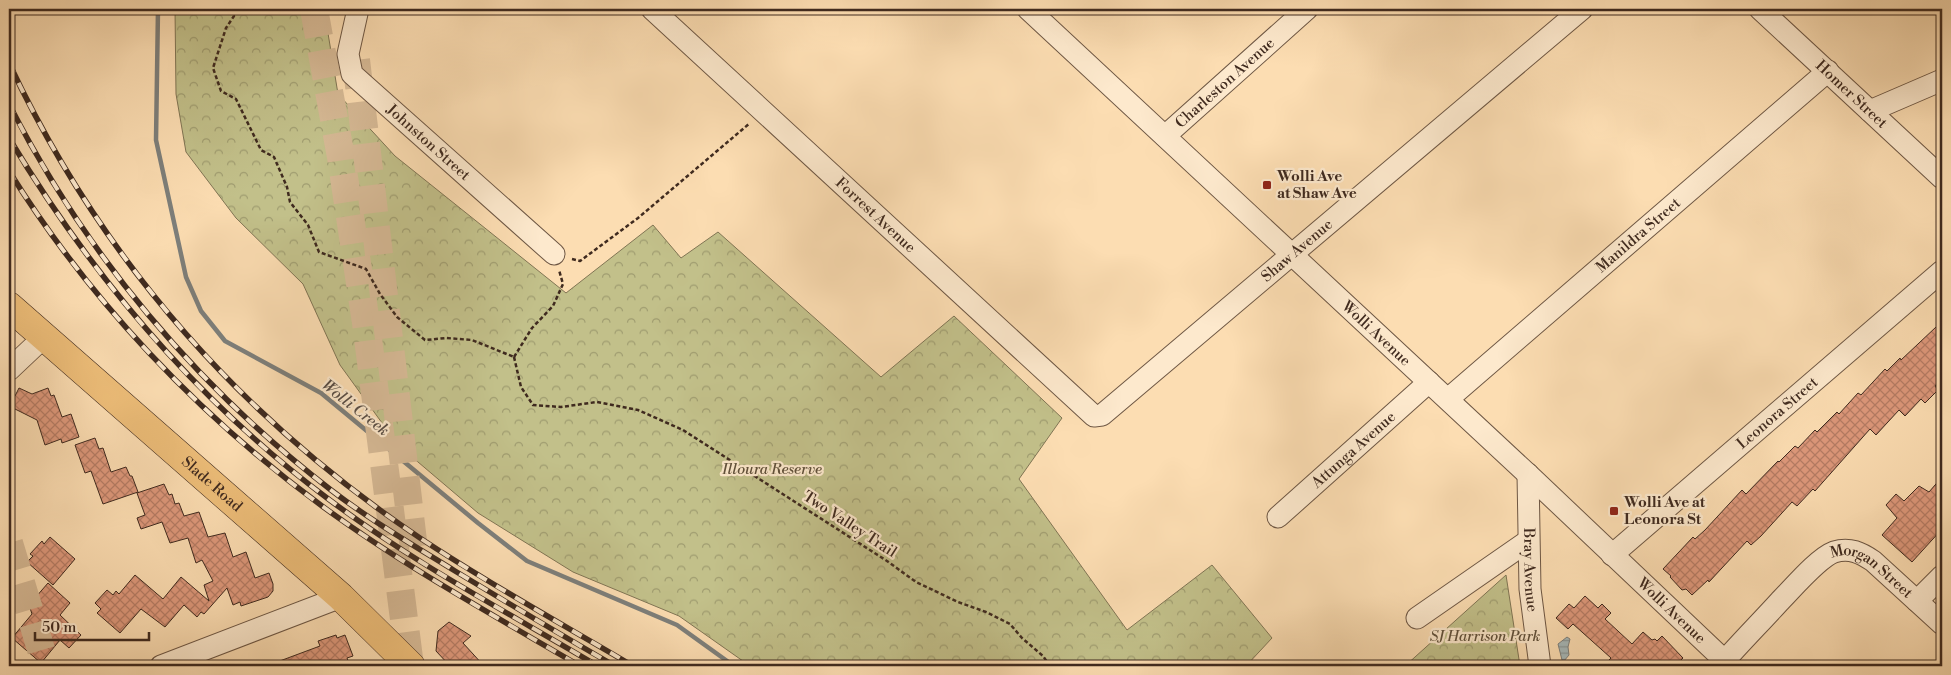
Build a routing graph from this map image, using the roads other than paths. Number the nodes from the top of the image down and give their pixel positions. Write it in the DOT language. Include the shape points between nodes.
graph roads {
  1 [pos="358,9"];
  2 [pos="652,9"];
  3 [pos="1028,9"];
  4 [pos="1306,9"];
  5 [pos="1582,9"];
  6 [pos="1760,9"];
  7 [pos="1828,71"];
  8 [pos="1942,80"];
  9 [pos="1870,111"];
  10 [pos="1166,136"];
  11 [pos="1942,178"];
  12 [pos="554,254"];
  13 [pos="1292,255"];
  14 [pos="1942,271"];
  15 [pos="11,310"];
  16 [pos="45,336"];
  17 [pos="9,370"];
  18 [pos="1429,382"];
  19 [pos="1448,399"];
  20 [pos="1102,415"];
  21 [pos="1528,474"];
  22 [pos="1278,517"];
  23 [pos="1528,541"];
  24 [pos="1612,555"];
  25 [pos="1942,576"];
  26 [pos="341,597"];
  27 [pos="1917,601"];
  28 [pos="1417,618"];
  29 [pos="1942,624"];
  30 [pos="1722,664"];
  31 [pos="161,666"];
  32 [pos="411,666"];
  33 [pos="1540,666"];
  1 -- 12 [label="street, Johnston Street" via="348,54 352,74"];
  2 -- 20 [label="street, Forrest Avenue" via="1094,416"];
  3 -- 10 [label="street, Wolli Avenue"];
  4 -- 10 [label="street, Charleston Avenue"];
  5 -- 13 [label="street, Shaw Avenue"];
  6 -- 7 [label="street, Homer Street"];
  7 -- 9 [label="street, Homer Street"];
  7 -- 19 [label="street, Manildra Street"];
  8 -- 9 [label="street"];
  9 -- 11 [label="street, Homer Street"];
  10 -- 13 [label="street, Wolli Avenue"];
  13 -- 18 [label="street, Wolli Avenue"];
  13 -- 20 [label="street, Shaw Avenue"];
  14 -- 24 [label="street, Leonora Street"];
  15 -- 16 [label="main road, Slade Road"];
  16 -- 17 [label="street"];
  16 -- 26 [label="main road, Slade Road"];
  18 -- 19 [label="street, Wolli Avenue"];
  18 -- 22 [label="street, Attunga Avenue"];
  19 -- 21 [label="street, Wolli Avenue"];
  21 -- 23 [label="street, Bray Avenue"];
  21 -- 24 [label="street, Wolli Avenue"];
  23 -- 28 [label="street"];
  23 -- 33 [label="street, Bray Avenue" via="1530,589"];
  24 -- 30 [label="street, Wolli Avenue"];
  25 -- 27 [label="street"];
  26 -- 31 [label="street"];
  26 -- 32 [label="main road, Slade Road"];
  27 -- 29 [label="street, Morgan Street"];
  27 -- 30 [label="street, Morgan Street" via="1863,554 1854,550 1833,552 1800,581"];
}
